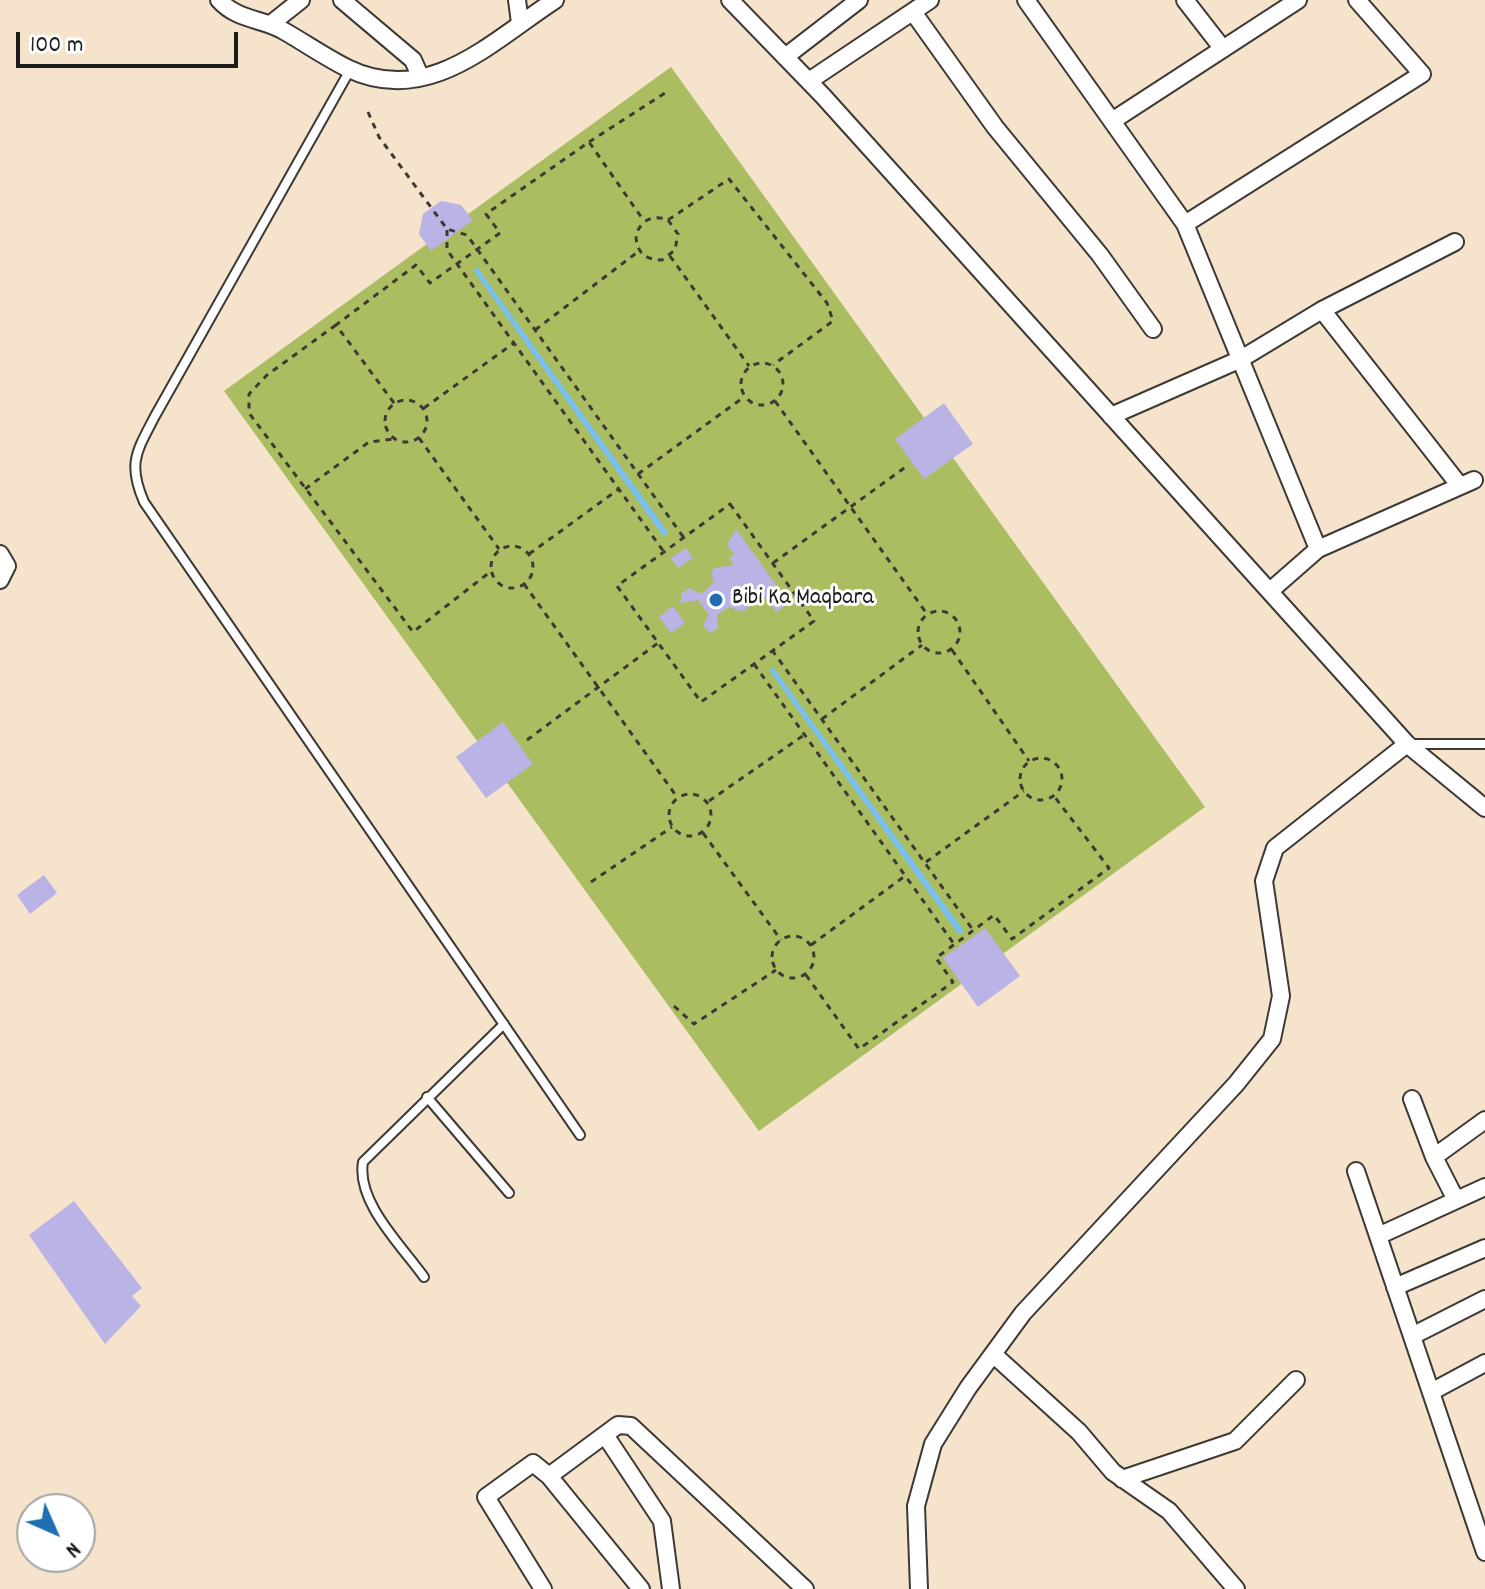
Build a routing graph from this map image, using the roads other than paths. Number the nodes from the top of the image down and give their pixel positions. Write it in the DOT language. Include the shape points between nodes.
graph roads {
  1 [pos="219,0"];
  2 [pos="301,0"];
  3 [pos="342,0"];
  4 [pos="517,0"];
  5 [pos="555,0"];
  6 [pos="730,0"];
  7 [pos="859,0"];
  8 [pos="930,0"];
  9 [pos="1026,0"];
  10 [pos="1185,0"];
  11 [pos="1298,0"];
  12 [pos="1357,0"];
  13 [pos="913,12"];
  14 [pos="272,23"];
  15 [pos="520,23"];
  16 [pos="1223,49"];
  17 [pos="785,57"];
  18 [pos="350,70"];
  19 [pos="420,76"];
  20 [pos="809,81"];
  21 [pos="1112,121"];
  22 [pos="1185,224"];
  23 [pos="1455,242"];
  24 [pos="1322,310"];
  25 [pos="1153,329"];
  26 [pos="1241,359"];
  27 [pos="1111,416"];
  28 [pos="1318,549"];
  29 [pos="0,554"];
  30 [pos="0,580"];
  31 [pos="1270,591"];
  32 [pos="1407,744"];
  33 [pos="1485,744"];
  34 [pos="1485,808"];
  35 [pos="504,1024"];
  36 [pos="427,1097"];
  37 [pos="1412,1099"];
  38 [pos="1485,1120"];
  39 [pos="580,1135"];
  40 [pos="1434,1157"];
  41 [pos="1356,1171"];
  42 [pos="1485,1187"];
  43 [pos="509,1193"];
  44 [pos="1456,1200"];
  45 [pos="1378,1236"];
  46 [pos="1485,1248"];
  47 [pos="424,1277"];
  48 [pos="1395,1287"];
  49 [pos="1485,1299"];
  50 [pos="1412,1336"];
  51 [pos="993,1354"];
  52 [pos="1485,1363"];
  53 [pos="1296,1380"];
  54 [pos="1431,1392"];
  55 [pos="605,1435"];
  56 [pos="549,1476"];
  57 [pos="1122,1479"];
  58 [pos="1485,1552"];
  59 [pos="631,1586"];
  60 [pos="543,1589"];
  61 [pos="671,1589"];
  62 [pos="805,1589"];
  63 [pos="919,1589"];
  64 [pos="1236,1589"];
  1 -- 14 [label="street" via="238,16"];
  2 -- 14 [label="street"];
  3 -- 19 [label="street" via="413,60"];
  4 -- 15 [label="street"];
  5 -- 15 [label="street"];
  6 -- 17 [label="street"];
  7 -- 17 [label="street"];
  8 -- 13 [label="street"];
  9 -- 21 [label="street"];
  10 -- 16 [label="street"];
  11 -- 16 [label="street"];
  12 -- 22 [label="street" via="1422,74"];
  13 -- 20 [label="street"];
  13 -- 25 [label="street" via="995,127"];
  14 -- 18 [label="street"];
  15 -- 19 [label="street" via="452,70"];
  16 -- 21 [label="street"];
  17 -- 20 [label="street"];
  18 -- 19 [label="street" via="401,81"];
  18 -- 35 [label="lane" via="155,416 133,472 144,502"];
  20 -- 27 [label="street"];
  21 -- 22 [label="street"];
  22 -- 26 [label="street"];
  23 -- 24 [label="street"];
  24 -- 26 [label="street"];
  24 -- 28 [label="street" via="1467,483"];
  26 -- 27 [label="street"];
  26 -- 28 [label="street"];
  27 -- 31 [label="street"];
  28 -- 31 [label="street"];
  29 -- 30 [label="street" via="7,566"];
  31 -- 32 [label="street"];
  32 -- 33 [label="lane"];
  32 -- 34 [label="street"];
  32 -- 51 [label="street" via="1275,848 1264,881 1281,996 1272,1039 1023,1313"];
  35 -- 36 [label="lane"];
  35 -- 39 [label="lane"];
  36 -- 43 [label="lane"];
  36 -- 47 [label="lane" via="369,1152 361,1174 369,1199"];
  37 -- 40 [label="street"];
  38 -- 40 [label="street"];
  40 -- 44 [label="street"];
  41 -- 45 [label="street"];
  42 -- 44 [label="street"];
  44 -- 45 [label="street"];
  45 -- 48 [label="street"];
  46 -- 48 [label="street"];
  48 -- 50 [label="street"];
  49 -- 50 [label="street"];
  50 -- 54 [label="street"];
  51 -- 57 [label="street"];
  51 -- 63 [label="street" via="933,1444 916,1506"];
  52 -- 54 [label="street"];
  53 -- 57 [label="street" via="1235,1441"];
  54 -- 58 [label="street"];
  55 -- 56 [label="street"];
  55 -- 61 [label="street" via="662,1521"];
  55 -- 62 [label="street" via="623,1424 635,1429"];
  56 -- 59 [label="street"];
  56 -- 60 [label="street" via="530,1464 486,1497"];
  57 -- 64 [label="street" via="1169,1511"];
}
